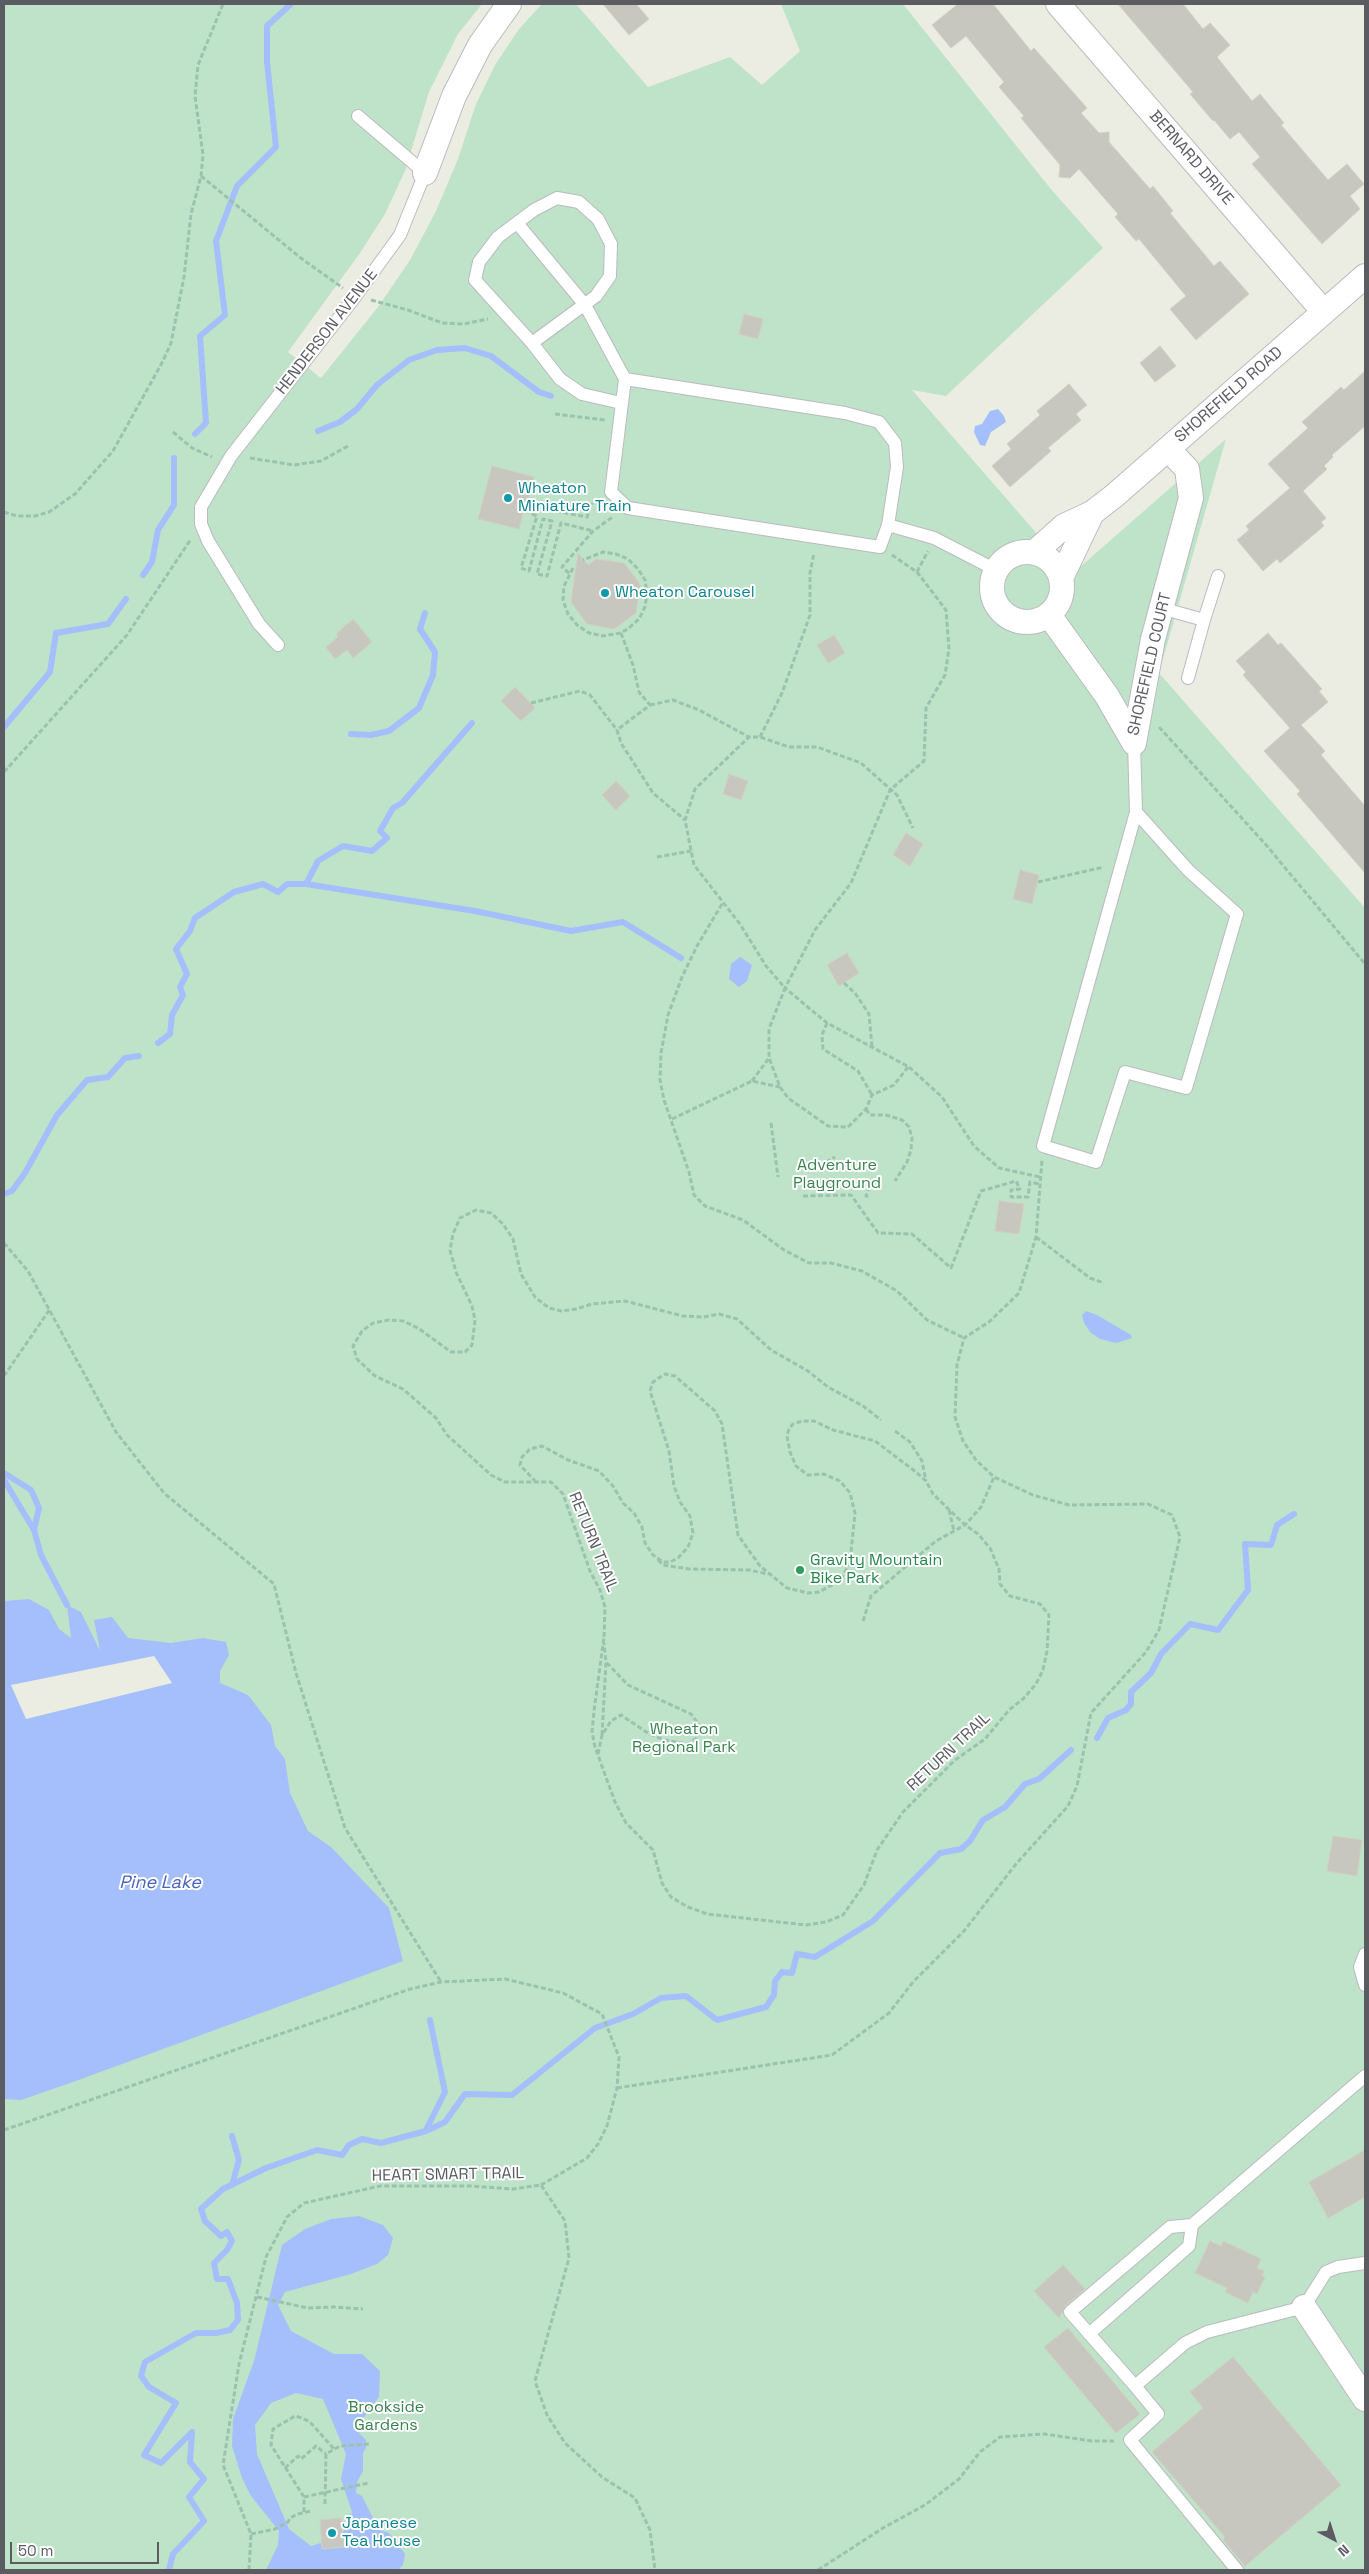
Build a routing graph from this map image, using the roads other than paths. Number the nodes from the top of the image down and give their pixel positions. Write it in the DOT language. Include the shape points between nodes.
graph roads {
  1 [pos="509,4"];
  2 [pos="1058,4"];
  3 [pos="358,116"];
  4 [pos="425,173"];
  5 [pos="516,223"];
  6 [pos="1365,276"];
  7 [pos="585,305"];
  8 [pos="1324,312"];
  9 [pos="532,343"];
  10 [pos="625,379"];
  11 [pos="621,403"];
  12 [pos="1168,450"];
  13 [pos="1092,513"];
  14 [pos="888,526"];
  15 [pos="1035,552"];
  16 [pos="996,570"];
  17 [pos="1062,576"];
  18 [pos="1218,576"];
  19 [pos="1161,608"];
  20 [pos="1049,615"];
  21 [pos="1204,620"];
  22 [pos="278,645"];
  23 [pos="1188,678"];
  24 [pos="1134,743"];
  25 [pos="1136,812"];
  26 [pos="1365,1954"];
  27 [pos="1365,1985"];
  28 [pos="1365,2076"];
  29 [pos="1192,2225"];
  30 [pos="1365,2263"];
  31 [pos="1304,2307"];
  32 [pos="1089,2334"];
  33 [pos="1135,2386"];
  34 [pos="1365,2399"];
  35 [pos="1236,2570"];
  1 -- 4 [label="street, HENDERSON AVENUE" via="480,45 454,96"];
  2 -- 8 [label="street, BERNARD DRIVE"];
  3 -- 4 [label="lane"];
  4 -- 22 [label="lane, HENDERSON AVENUE" via="400,234 232,456 201,507 201,524 208,541 259,624"];
  5 -- 7 [label="lane"];
  5 -- 7 [label="lane" via="557,198 579,202 598,218 611,244 610,276"];
  5 -- 9 [label="lane" via="498,237 479,262 475,280"];
  6 -- 8 [label="street, SHOREFIELD ROAD"];
  7 -- 9 [label="lane"];
  7 -- 10 [label="lane"];
  8 -- 12 [label="street, SHOREFIELD ROAD"];
  9 -- 11 [label="lane" via="567,384 582,394"];
  10 -- 11 [label="lane"];
  10 -- 14 [label="lane" via="845,413 880,422 895,443 897,467"];
  11 -- 14 [label="lane" via="611,492 628,508 880,547"];
  12 -- 13 [label="street, SHOREFIELD ROAD"];
  12 -- 19 [label="street, SHOREFIELD COURT" via="1187,469 1192,498"];
  13 -- 15 [label="street, SHOREFIELD ROAD" via="1064,526"];
  13 -- 17 [label="street, SHOREFIELD ROAD"];
  14 -- 16 [label="lane" via="934,538"];
  15 -- 16 [label="street" via="1013,554"];
  15 -- 17 [label="street" via="1047,556"];
  16 -- 20 [label="street" via="992,594 1004,614 1026,623"];
  17 -- 20 [label="street, SHOREFIELD ROAD" via="1062,598"];
  18 -- 21 [label="lane"];
  19 -- 21 [label="lane"];
  19 -- 24 [label="street, SHOREFIELD COURT"];
  20 -- 24 [label="street, SHOREFIELD COURT" via="1107,696"];
  21 -- 23 [label="lane"];
  24 -- 25 [label="lane"];
  25 -- 25 [label="lane" via="1188,870 1237,914 1186,1088 1125,1072 1096,1162 1043,1146"];
  26 -- 27 [label="lane" via="1360,1967"];
  28 -- 29 [label="lane"];
  29 -- 32 [label="lane" via="1189,2246"];
  29 -- 32 [label="lane" via="1170,2227 1070,2312"];
  30 -- 31 [label="lane" via="1326,2272"];
  31 -- 33 [label="lane" via="1207,2332 1185,2343"];
  31 -- 34 [label="street"];
  32 -- 33 [label="lane"];
  33 -- 35 [label="lane" via="1158,2414 1130,2440"];
}
